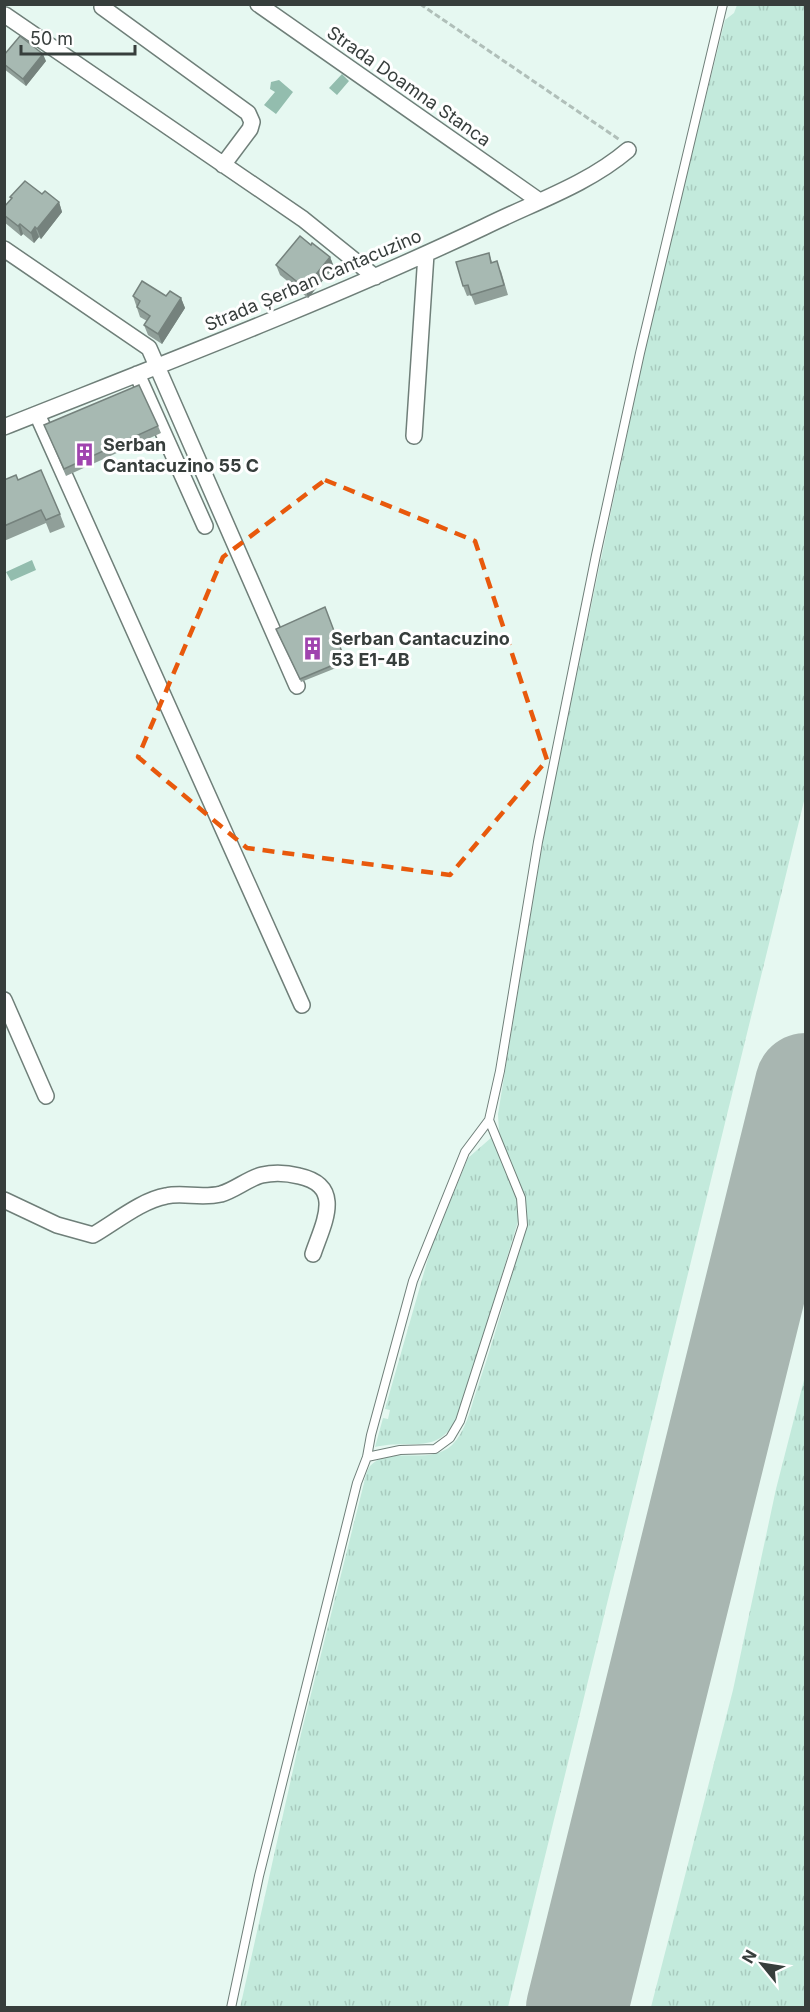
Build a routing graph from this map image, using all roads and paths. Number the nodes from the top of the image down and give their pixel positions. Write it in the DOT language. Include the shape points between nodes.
graph roads {
  1 [pos="258,4"];
  2 [pos="420,4"];
  3 [pos="723,4"];
  4 [pos="102,8"];
  5 [pos="5,15"];
  6 [pos="628,150"];
  7 [pos="223,165"];
  8 [pos="538,200"];
  9 [pos="4,249"];
  10 [pos="426,254"];
  11 [pos="375,277"];
  12 [pos="157,366"];
  13 [pos="137,374"];
  14 [pos="37,414"];
  15 [pos="4,427"];
  16 [pos="414,436"];
  17 [pos="205,526"];
  18 [pos="297,686"];
  19 [pos="4,1000"];
  20 [pos="302,1005"];
  21 [pos="46,1096"];
  22 [pos="489,1120"];
  23 [pos="4,1200"];
  24 [pos="314,1254"];
  25 [pos="367,1457"];
  26 [pos="231,2007"];
  1 -- 8 [label="street, Strada Doamna Stanca"];
  2 -- 6 [label="path" via="620,140"];
  3 -- 22 [label="lane" via="596,555 538,842"];
  4 -- 7 [label="street" via="248,113 250,129"];
  5 -- 7 [label="street"];
  6 -- 8 [label="street, Strada Șerban Cantacuzino" via="600,171"];
  7 -- 11 [label="street" via="303,219"];
  8 -- 10 [label="street, Strada Șerban Cantacuzino"];
  9 -- 12 [label="street" via="149,348"];
  10 -- 11 [label="street, Strada Șerban Cantacuzino"];
  10 -- 16 [label="street"];
  11 -- 12 [label="street, Strada Șerban Cantacuzino"];
  12 -- 13 [label="street, Strada Șerban Cantacuzino"];
  12 -- 18 [label="street"];
  13 -- 14 [label="street, Strada Șerban Cantacuzino"];
  13 -- 17 [label="street"];
  14 -- 15 [label="street, Strada Șerban Cantacuzino"];
  14 -- 20 [label="street"];
  19 -- 21 [label="street"];
  22 -- 25 [label="lane" via="465,1152 413,1281"];
  22 -- 25 [label="lane" via="521,1198 523,1225 460,1422 450,1438 435,1449 400,1450"];
  23 -- 24 [label="street" via="57,1225 93,1235 153,1199 222,1194 260,1175 285,1173 308,1178 327,1195 328,1209"];
  25 -- 26 [label="lane" via="357,1483 259,1876"];
}
